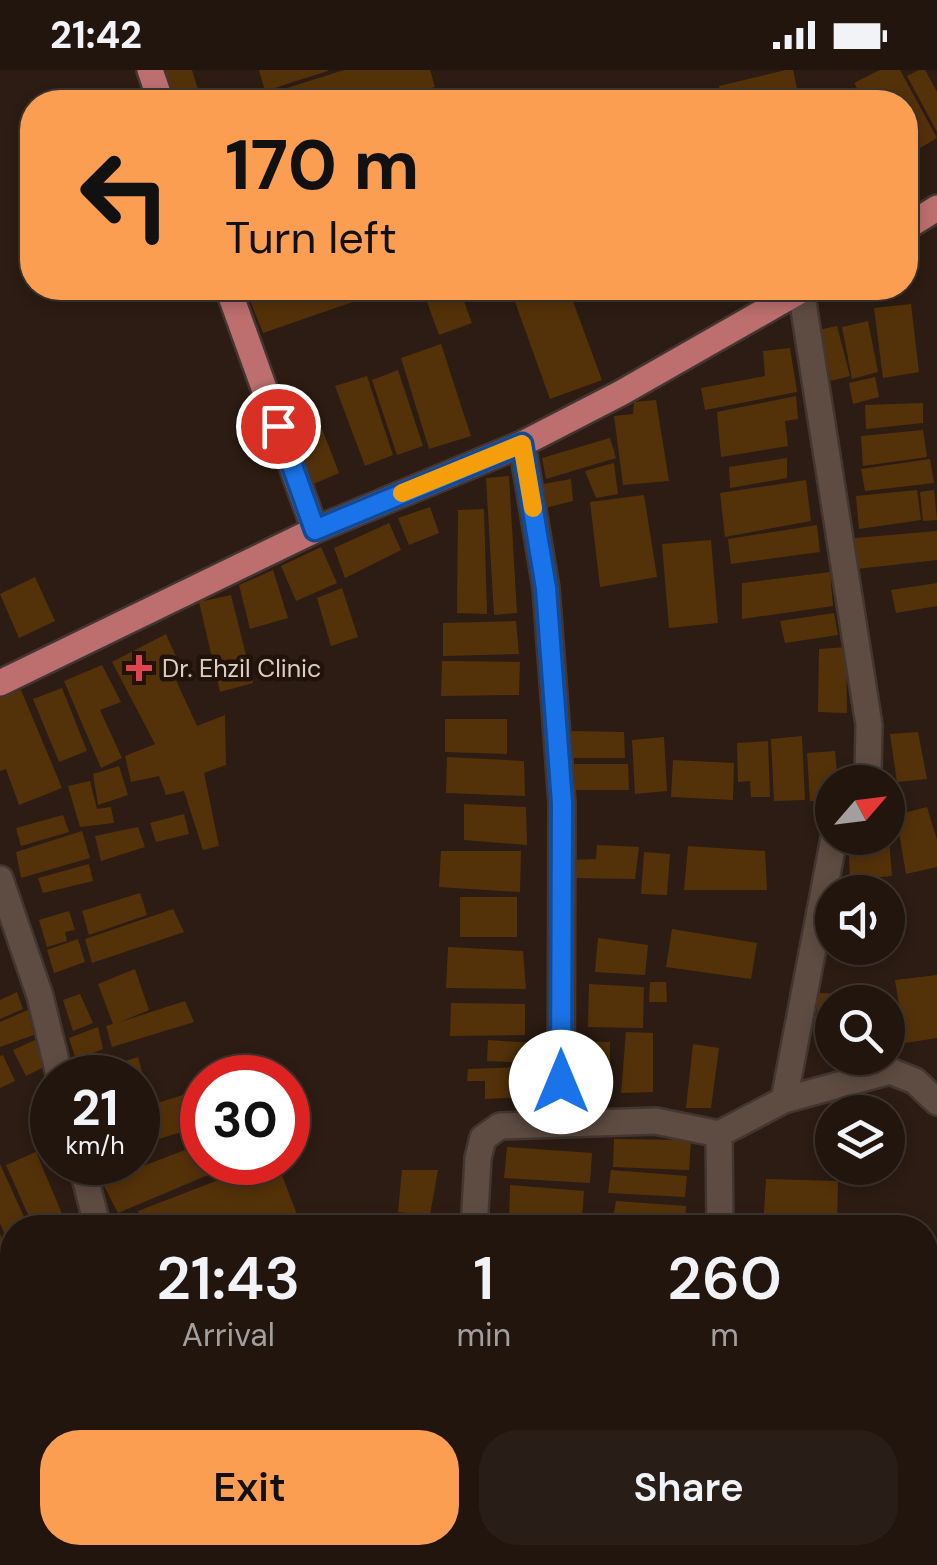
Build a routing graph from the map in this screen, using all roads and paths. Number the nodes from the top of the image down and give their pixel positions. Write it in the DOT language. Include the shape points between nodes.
graph roads {
  1 [pos="232,300"];
  2 [pos="784,300"];
  3 [pos="805,300"];
  4 [pos="522,444"];
  5 [pos="315,530"];
  6 [pos="0,683"];
  7 [pos="868,765"];
  8 [pos="831,855"];
  9 [pos="0,879"];
  10 [pos="54,1055"];
  11 [pos="784,1100"];
  12 [pos="937,1102"];
  13 [pos="561,1122"];
  14 [pos="719,1134"];
  15 [pos="88,1185"];
  16 [pos="95,1215"];
  17 [pos="475,1215"];
  18 [pos="720,1215"];
  1 -- 5 [label="main road"];
  2 -- 4 [label="main road"];
  3 -- 7 [label="street" via="869,725"];
  4 -- 5 [label="main road"];
  4 -- 13 [label="street" via="546,588 562,803"];
  5 -- 6 [label="main road"];
  8 -- 11 [label="street"];
  9 -- 10 [label="street"];
  11 -- 12 [label="street" via="890,1071 915,1081"];
  11 -- 14 [label="street"];
  13 -- 14 [label="street" via="656,1121"];
  13 -- 17 [label="street" via="500,1126 482,1138"];
  14 -- 18 [label="street"];
  15 -- 16 [label="street"];
}
